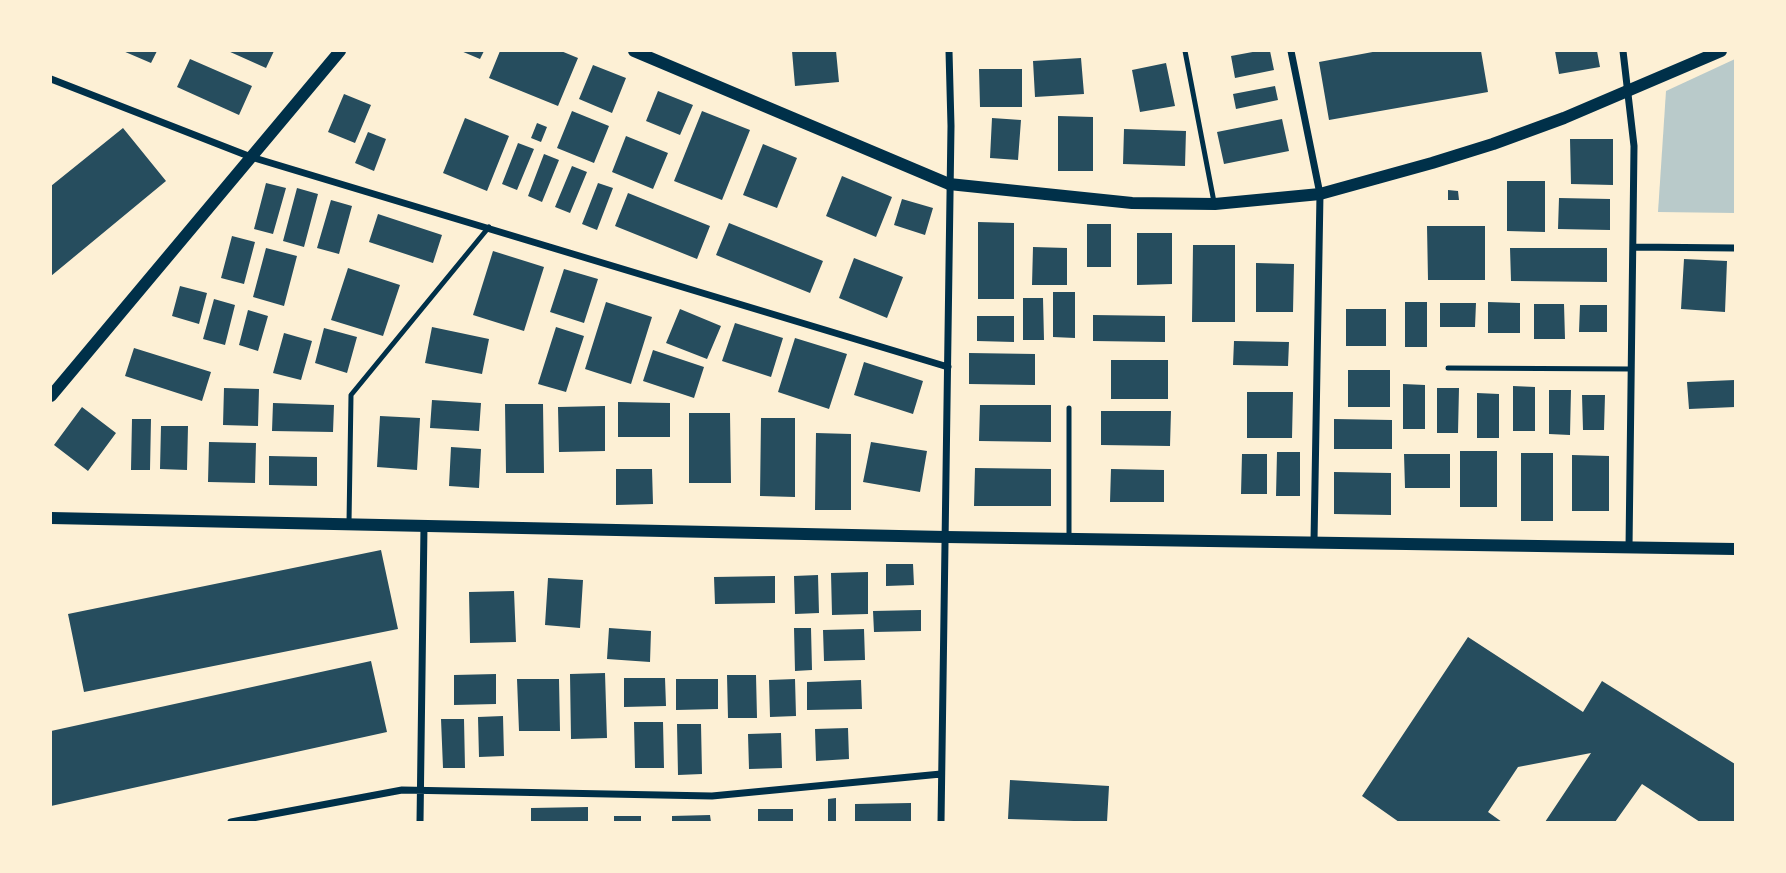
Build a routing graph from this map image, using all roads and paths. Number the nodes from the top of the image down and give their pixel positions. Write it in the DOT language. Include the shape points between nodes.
graph roads {
  1 [pos="340,51"];
  2 [pos="634,51"];
  3 [pos="949,51"];
  4 [pos="1185,51"];
  5 [pos="1292,51"];
  6 [pos="1623,51"];
  7 [pos="1721,51"];
  8 [pos="51,79"];
  9 [pos="1629,90"];
  10 [pos="251,157"];
  11 [pos="949,184"];
  12 [pos="1320,194"];
  13 [pos="1215,204"];
  14 [pos="489,227"];
  15 [pos="1633,247"];
  16 [pos="1735,248"];
  17 [pos="948,367"];
  18 [pos="1448,368"];
  19 [pos="1631,369"];
  20 [pos="51,396"];
  21 [pos="1069,408"];
  22 [pos="51,518"];
  23 [pos="349,523"];
  24 [pos="424,525"];
  25 [pos="946,537"];
  26 [pos="1069,538"];
  27 [pos="1314,541"];
  28 [pos="1629,548"];
  29 [pos="1735,549"];
  30 [pos="941,774"];
  31 [pos="421,790"];
  32 [pos="231,822"];
  33 [pos="420,822"];
  34 [pos="941,822"];
  1 -- 10 [label="street"];
  2 -- 11 [label="street"];
  3 -- 11 [label="street"];
  4 -- 13 [label="lane"];
  5 -- 12 [label="street"];
  6 -- 9 [label="street"];
  7 -- 9 [label="street"];
  8 -- 10 [label="street"];
  9 -- 12 [label="street" via="1493,144"];
  9 -- 15 [label="street" via="1634,145"];
  10 -- 14 [label="street"];
  10 -- 20 [label="street"];
  11 -- 13 [label="street" via="1132,203"];
  11 -- 17 [label="street"];
  12 -- 13 [label="street"];
  12 -- 27 [label="street"];
  14 -- 17 [label="street"];
  14 -- 23 [label="lane" via="351,395"];
  15 -- 16 [label="street"];
  15 -- 19 [label="street"];
  17 -- 25 [label="street"];
  18 -- 19 [label="lane"];
  19 -- 28 [label="street"];
  21 -- 26 [label="lane"];
  22 -- 23 [label="street"];
  23 -- 24 [label="street"];
  24 -- 25 [label="street"];
  24 -- 31 [label="street"];
  25 -- 26 [label="street"];
  25 -- 30 [label="street"];
  26 -- 27 [label="street"];
  27 -- 28 [label="street"];
  28 -- 29 [label="street"];
  30 -- 31 [label="street" via="712,796"];
  30 -- 34 [label="street"];
  31 -- 32 [label="street"];
  31 -- 33 [label="street"];
}
